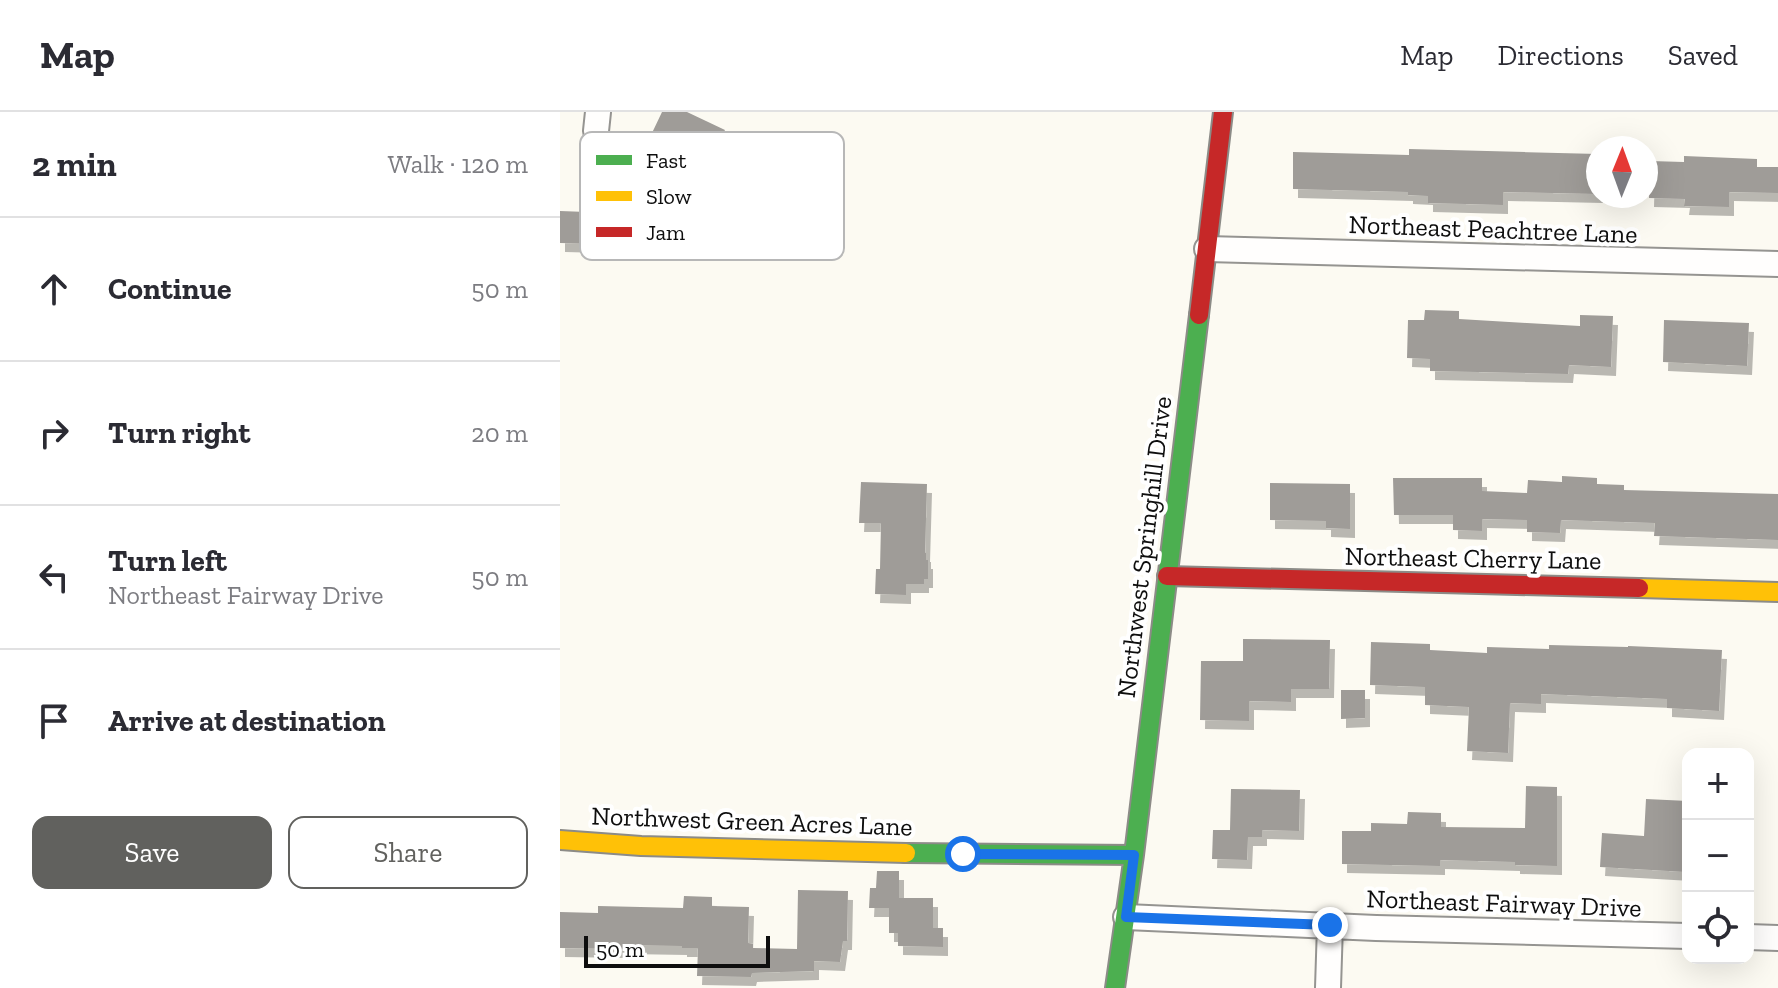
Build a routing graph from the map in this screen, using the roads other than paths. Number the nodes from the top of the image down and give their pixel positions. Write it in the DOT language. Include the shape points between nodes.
graph roads {
  1 [pos="1223,112"];
  2 [pos="1207,249"];
  3 [pos="1778,264"];
  4 [pos="1167,576"];
  5 [pos="1778,592"];
  6 [pos="560,840"];
  7 [pos="1134,855"];
  8 [pos="1126,917"];
  9 [pos="1330,925"];
  10 [pos="1682,936"];
  11 [pos="1754,937"];
  12 [pos="1778,938"];
  13 [pos="1115,988"];
  14 [pos="1328,988"];
  1 -- 2 [label="street, Northwest Springhill Drive"];
  2 -- 3 [label="street, Northeast Peachtree Lane"];
  2 -- 4 [label="street, Northwest Springhill Drive"];
  4 -- 5 [label="street, Northeast Cherry Lane"];
  4 -- 7 [label="street, Northwest Springhill Drive"];
  6 -- 7 [label="street, Northwest Green Acres Lane"];
  7 -- 8 [label="street, Northwest Springhill Drive"];
  8 -- 9 [label="street, Northeast Fairway Drive"];
  8 -- 13 [label="street, Northwest Springhill Drive"];
  9 -- 10 [label="street, Northeast Fairway Drive"];
  9 -- 14 [label="street"];
  11 -- 12 [label="street"];
}
